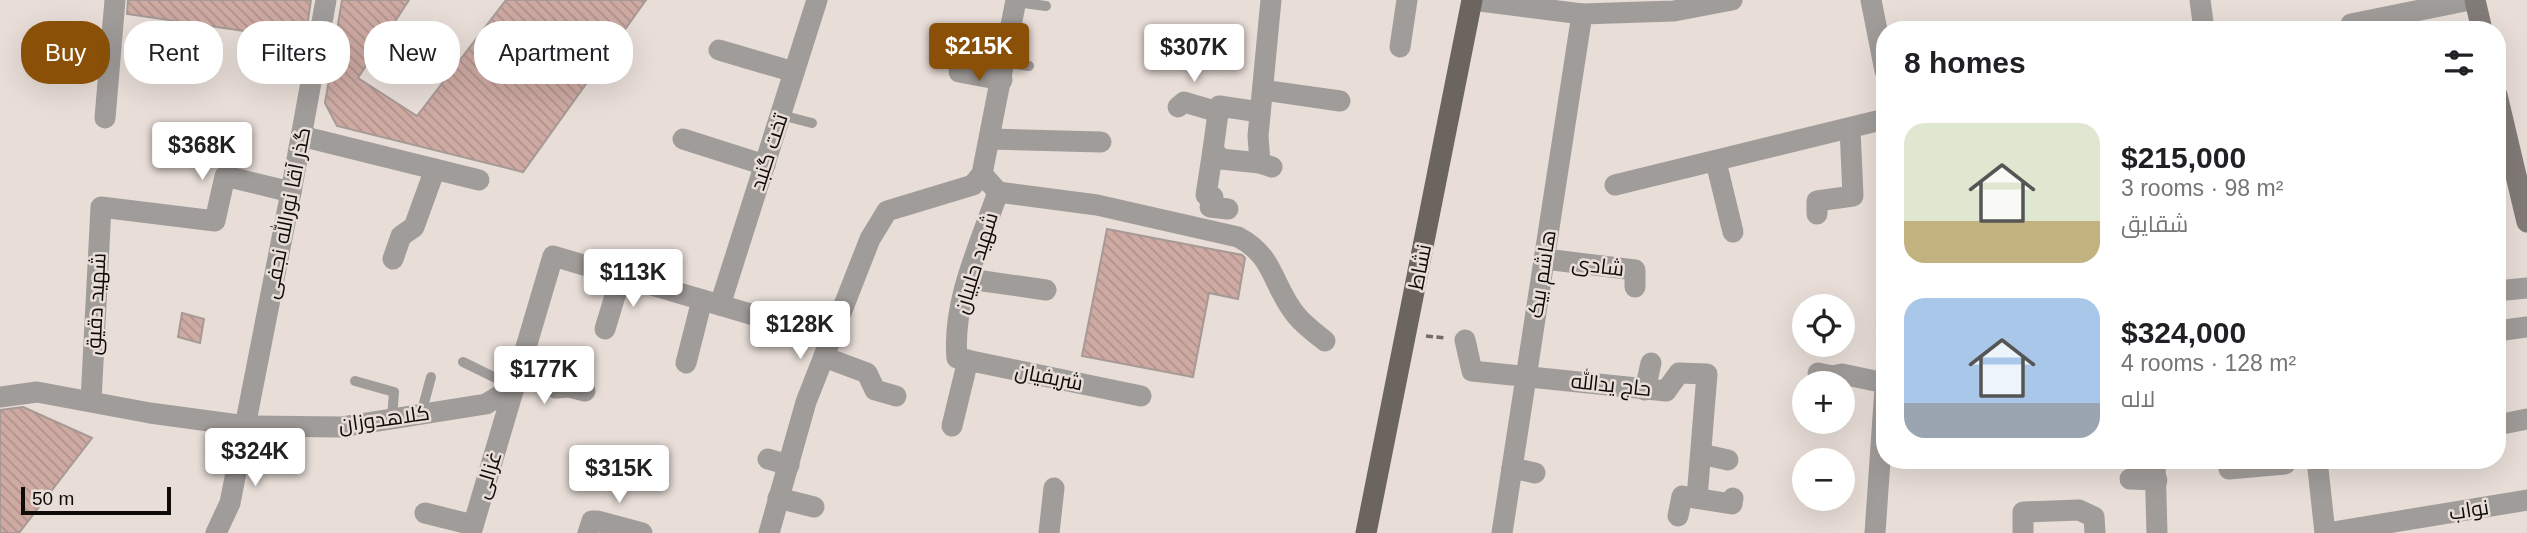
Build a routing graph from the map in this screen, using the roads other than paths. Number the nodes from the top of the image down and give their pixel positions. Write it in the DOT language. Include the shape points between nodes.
graph roads {
  1 [pos="115,0"];
  2 [pos="326,0"];
  3 [pos="817,0"];
  4 [pos="1271,0"];
  5 [pos="1407,0"];
  6 [pos="1472,0"];
  7 [pos="1732,0"];
  8 [pos="1871,0"];
  9 [pos="2200,0"];
  10 [pos="2472,0"];
  11 [pos="1016,1"];
  12 [pos="1046,6"];
  13 [pos="1613,7"];
  14 [pos="1582,14"];
  15 [pos="2203,21"];
  16 [pos="2398,21"];
  17 [pos="2479,21"];
  18 [pos="1876,24"];
  19 [pos="1400,47"];
  20 [pos="719,50"];
  21 [pos="1029,66"];
  22 [pos="1003,71"];
  23 [pos="794,72"];
  24 [pos="959,72"];
  25 [pos="1263,90"];
  26 [pos="1340,101"];
  27 [pos="1178,107"];
  28 [pos="1261,112"];
  29 [pos="1218,113"];
  30 [pos="781,115"];
  31 [pos="105,118"];
  32 [pos="1876,121"];
  33 [pos="812,122"];
  34 [pos="1850,128"];
  35 [pos="2506,133"];
  36 [pos="301,136"];
  37 [pos="683,139"];
  38 [pos="990,139"];
  39 [pos="1101,142"];
  40 [pos="1207,153"];
  41 [pos="1717,162"];
  42 [pos="765,165"];
  43 [pos="435,169"];
  44 [pos="982,174"];
  45 [pos="479,180"];
  46 [pos="1615,185"];
  47 [pos="291,192"];
  48 [pos="998,192"];
  49 [pos="1228,209"];
  50 [pos="1817,214"];
  51 [pos="2527,222"];
  52 [pos="1733,232"];
  53 [pos="393,259"];
  54 [pos="1545,259"];
  55 [pos="621,276"];
  56 [pos="969,279"];
  57 [pos="1635,287"];
  58 [pos="2527,288"];
  59 [pos="1046,290"];
  60 [pos="2506,290"];
  61 [pos="711,302"];
  62 [pos="2527,327"];
  63 [pos="605,329"];
  64 [pos="2506,330"];
  65 [pos="1465,340"];
  66 [pos="1325,341"];
  67 [pos="828,347"];
  68 [pos="963,359"];
  69 [pos="463,362"];
  70 [pos="686,363"];
  71 [pos="1651,363"];
  72 [pos="1526,376"];
  73 [pos="431,377"];
  74 [pos="1855,377"];
  75 [pos="517,380"];
  76 [pos="355,381"];
  77 [pos="1876,383"];
  78 [pos="1645,390"];
  79 [pos="585,391"];
  80 [pos="896,396"];
  81 [pos="1141,396"];
  82 [pos="0,397"];
  83 [pos="91,401"];
  84 [pos="421,414"];
  85 [pos="391,419"];
  86 [pos="2527,419"];
  87 [pos="2506,423"];
  88 [pos="246,426"];
  89 [pos="952,426"];
  90 [pos="1701,454"];
  91 [pos="768,459"];
  92 [pos="1728,460"];
  93 [pos="789,466"];
  94 [pos="1512,468"];
  95 [pos="1879,469"];
  96 [pos="2156,470"];
  97 [pos="2318,470"];
  98 [pos="1535,473"];
  99 [pos="2130,479"];
  100 [pos="1054,488"];
  101 [pos="778,498"];
  102 [pos="1697,498"];
  103 [pos="1733,498"];
  104 [pos="2527,500"];
  105 [pos="814,507"];
  106 [pos="425,513"];
  107 [pos="1678,516"];
  108 [pos="472,529"];
  109 [pos="216,533"];
  110 [pos="587,533"];
  111 [pos="642,533"];
  112 [pos="769,533"];
  113 [pos="1049,533"];
  114 [pos="1366,533"];
  115 [pos="1502,533"];
  116 [pos="1875,533"];
  117 [pos="2023,533"];
  118 [pos="2095,533"];
  119 [pos="2157,533"];
  120 [pos="2326,533"];
  1 -- 31 [label="street"];
  2 -- 36 [label="street, گذر آقا نورالله نجفی"];
  3 -- 23 [label="street, تخت گنبد"];
  4 -- 25 [label="street"];
  5 -- 19 [label="street"];
  6 -- 14 [label="street"];
  6 -- 114 [label="main road, نشاط"];
  7 -- 13 [label="street" via="1674,11"];
  8 -- 18 [label="street"];
  9 -- 15 [label="street"];
  10 -- 16 [label="street"];
  10 -- 17 [label="street"];
  11 -- 12 [label="lane"];
  11 -- 22 [label="street"];
  13 -- 14 [label="street"];
  14 -- 54 [label="street, هاشم بیک"];
  20 -- 23 [label="street"];
  21 -- 22 [label="lane"];
  22 -- 24 [label="street"];
  22 -- 38 [label="street"];
  23 -- 30 [label="street, تخت گنبد"];
  25 -- 26 [label="street"];
  25 -- 28 [label="street"];
  27 -- 29 [label="street" via="1184,102"];
  28 -- 29 [label="street" via="1220,106"];
  28 -- 40 [label="street" via="1258,136 1266,165"];
  29 -- 40 [label="street"];
  30 -- 33 [label="lane"];
  30 -- 42 [label="street, تخت گنبد"];
  32 -- 34 [label="street"];
  34 -- 41 [label="street"];
  34 -- 50 [label="street" via="1853,196 1817,201"];
  35 -- 51 [label="street"];
  36 -- 43 [label="street"];
  36 -- 47 [label="street, گذر آقا نورالله نجفی"];
  37 -- 42 [label="street"];
  38 -- 39 [label="street"];
  38 -- 44 [label="street"];
  40 -- 49 [label="street" via="1206,195 1213,197 1210,208"];
  41 -- 46 [label="street"];
  41 -- 52 [label="street"];
  42 -- 61 [label="street, تخت گنبد"];
  43 -- 45 [label="street"];
  43 -- 53 [label="street" via="414,227 401,236"];
  44 -- 48 [label="street, شهید حلبیان"];
  44 -- 67 [label="street" via="974,186 887,211 870,239"];
  47 -- 83 [label="street, شهید دقیق" via="225,176 215,220 101,207"];
  47 -- 88 [label="street, گذر آقا نورالله نجفی"];
  48 -- 56 [label="street, شهید حلبیان"];
  48 -- 66 [label="street" via="1097,205 1238,237 1254,245 1296,316"];
  54 -- 57 [label="street, شادی" via="1635,270"];
  54 -- 72 [label="street, هاشم بیک"];
  55 -- 61 [label="street"];
  55 -- 63 [label="street"];
  55 -- 75 [label="street, غزالی" via="554,256"];
  56 -- 59 [label="street"];
  56 -- 68 [label="street, شهید حلبیان" via="956,342"];
  58 -- 60 [label="street"];
  61 -- 67 [label="street"];
  61 -- 70 [label="street, تخت گنبد"];
  62 -- 64 [label="street"];
  65 -- 72 [label="street, حاج یدالله" via="1472,371"];
  67 -- 80 [label="street" via="867,373 875,390"];
  67 -- 93 [label="street" via="806,402"];
  68 -- 81 [label="street, شریفیان"];
  68 -- 89 [label="street, شهید حلبیان"];
  69 -- 75 [label="lane"];
  71 -- 78 [label="street"];
  72 -- 78 [label="street, حاج یدالله"];
  72 -- 94 [label="street, هاشم بیک"];
  73 -- 84 [label="lane"];
  74 -- 77 [label="street"];
  75 -- 79 [label="street"];
  75 -- 84 [label="street, کلاهدوزان" via="486,404"];
  75 -- 108 [label="street, غزالی"];
  76 -- 85 [label="lane" via="394,391"];
  78 -- 90 [label="street, حاج یدالله" via="1666,391 1679,373 1707,374"];
  82 -- 83 [label="street, کلاهدوزان" via="37,392"];
  83 -- 88 [label="street, کلاهدوزان"];
  84 -- 85 [label="street, کلاهدوزان"];
  85 -- 88 [label="street, کلاهدوزان" via="341,427"];
  86 -- 87 [label="street"];
  88 -- 109 [label="street, گذر آقا نورالله نجفی" via="230,503"];
  90 -- 92 [label="street"];
  90 -- 102 [label="street, حاج یدالله"];
  91 -- 93 [label="street"];
  93 -- 101 [label="street"];
  94 -- 98 [label="street"];
  94 -- 115 [label="street, هاشم بیک"];
  95 -- 116 [label="street"];
  96 -- 99 [label="street"];
  96 -- 119 [label="street"];
  97 -- 120 [label="street"];
  100 -- 113 [label="street"];
  101 -- 105 [label="street"];
  101 -- 112 [label="street"];
  102 -- 103 [label="street" via="1732,504"];
  102 -- 107 [label="street" via="1682,496"];
  104 -- 120 [label="street, نواب"];
  106 -- 108 [label="street"];
  110 -- 111 [label="street" via="592,521 597,521"];
  117 -- 118 [label="street" via="2023,512 2079,510 2094,517"];
}
